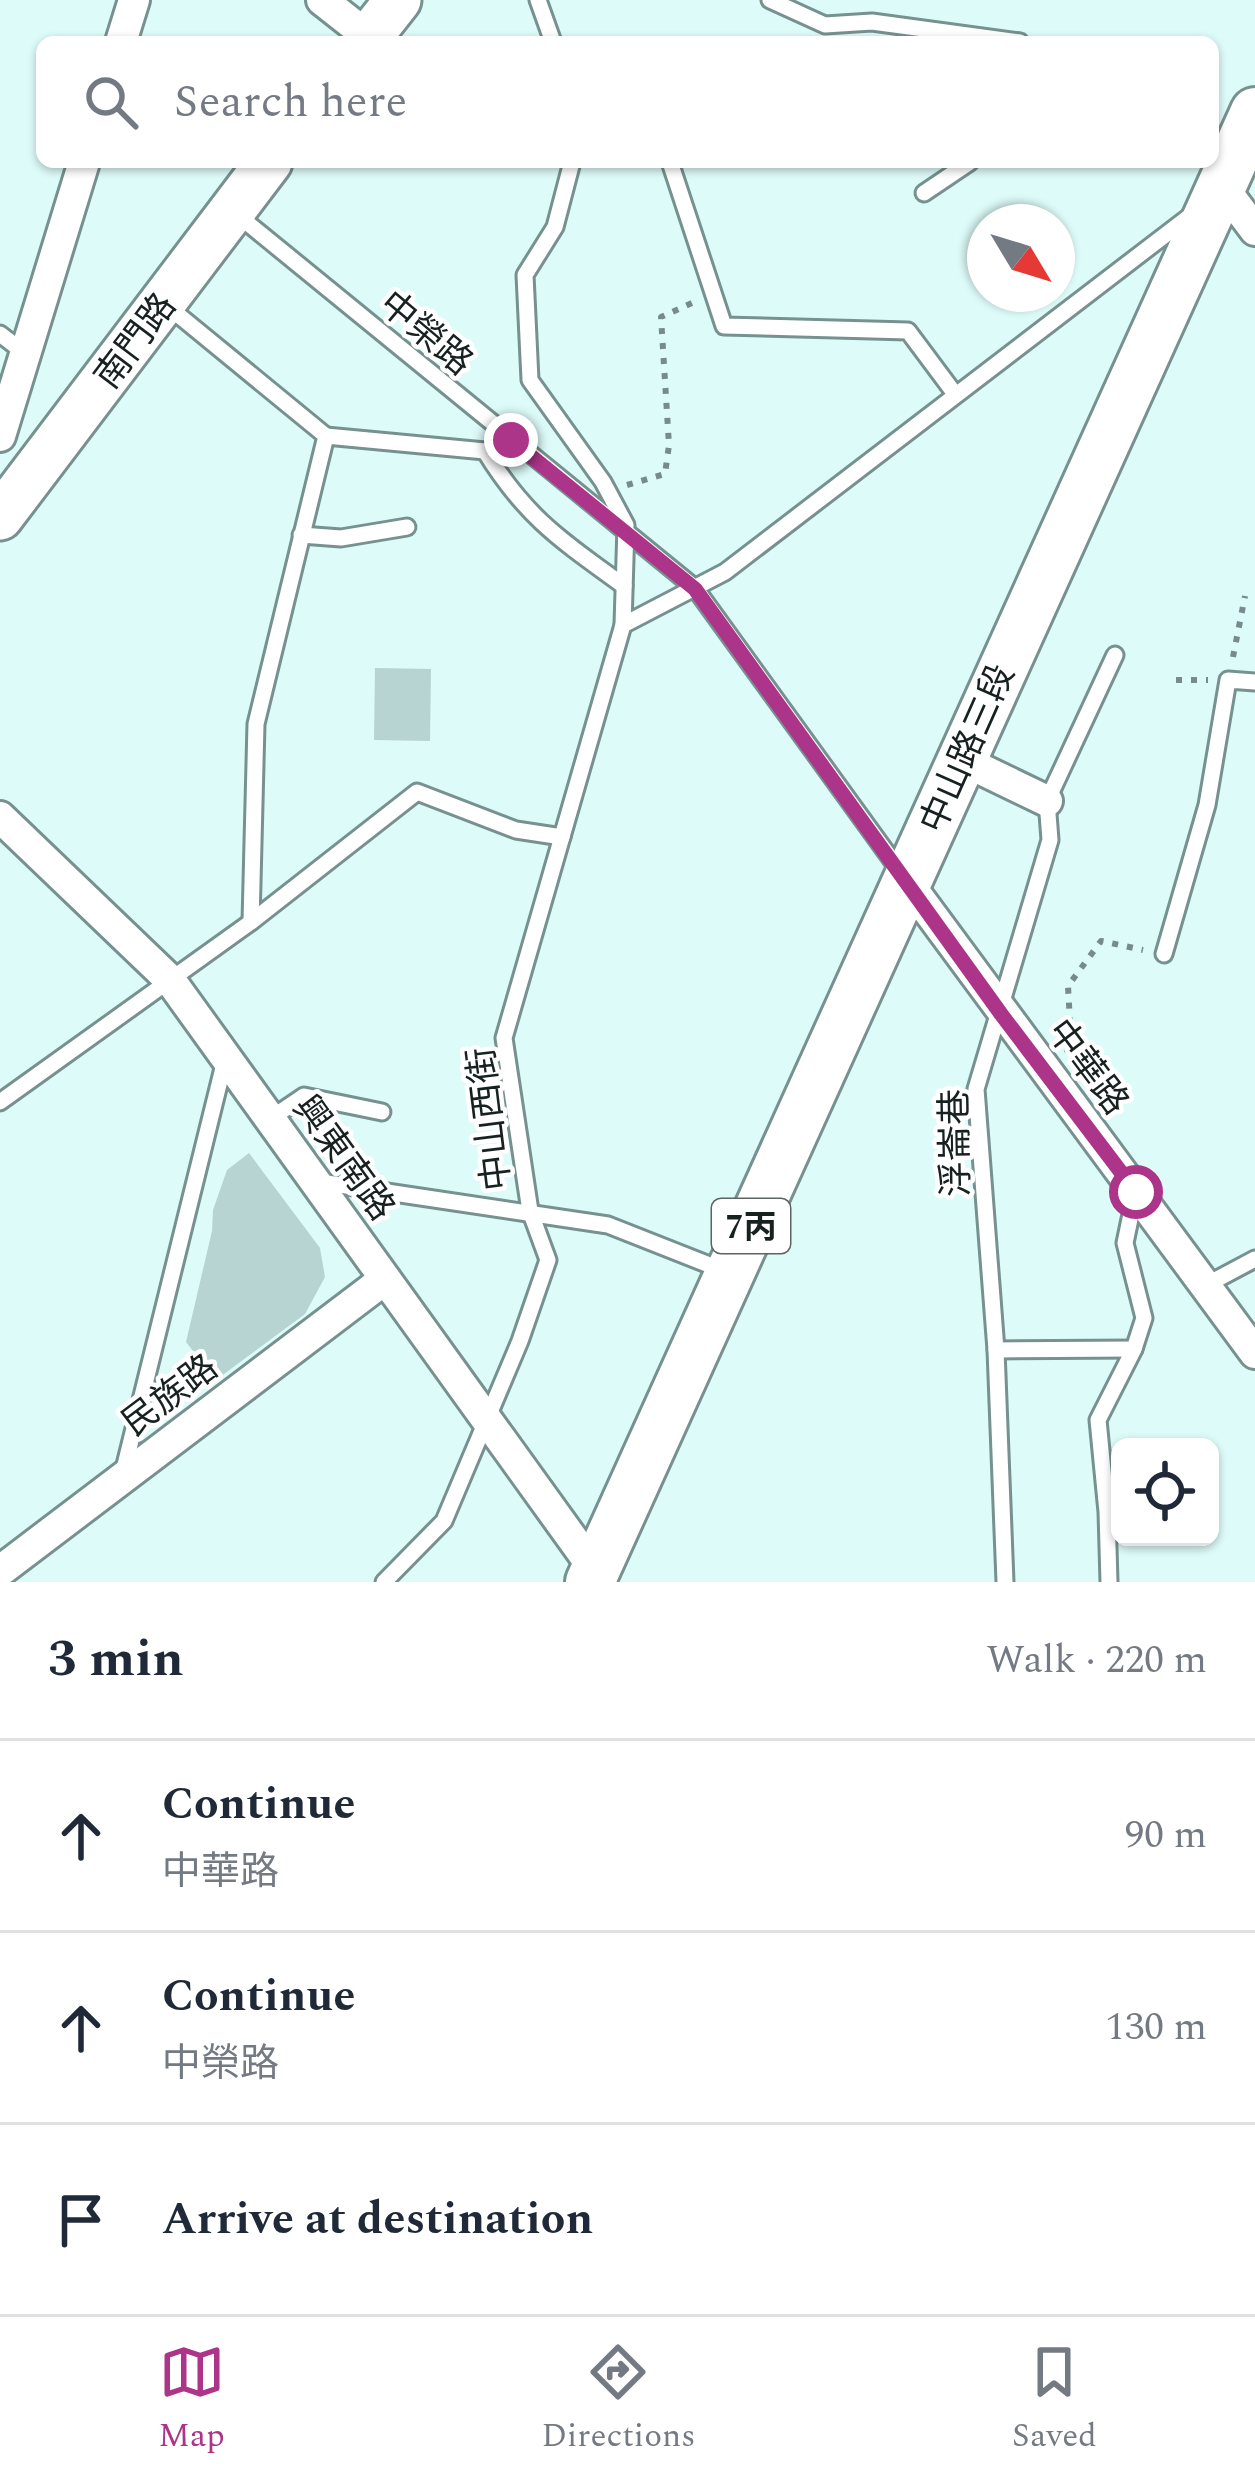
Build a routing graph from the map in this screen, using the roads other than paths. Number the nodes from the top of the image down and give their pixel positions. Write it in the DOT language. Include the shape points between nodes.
graph roads {
  1 [pos="134,0"];
  2 [pos="322,0"];
  3 [pos="398,0"];
  4 [pos="538,0"];
  5 [pos="770,0"];
  6 [pos="123,36"];
  7 [pos="362,36"];
  8 [pos="370,36"];
  9 [pos="551,36"];
  10 [pos="976,36"];
  11 [pos="1255,112"];
  12 [pos="82,168"];
  13 [pos="264,168"];
  14 [pos="570,168"];
  15 [pos="672,168"];
  16 [pos="961,168"];
  17 [pos="1216,185"];
  18 [pos="924,193"];
  19 [pos="232,210"];
  20 [pos="1255,230"];
  21 [pos="162,302"];
  22 [pos="0,334"];
  23 [pos="26,354"];
  24 [pos="955,394"];
  25 [pos="0,436"];
  26 [pos="326,436"];
  27 [pos="511,440"];
  28 [pos="485,451"];
  29 [pos="0,518"];
  30 [pos="407,527"];
  31 [pos="626,534"];
  32 [pos="301,536"];
  33 [pos="624,586"];
  34 [pos="695,589"];
  35 [pos="623,625"];
  36 [pos="1115,655"];
  37 [pos="1255,682"];
  38 [pos="960,759"];
  39 [pos="1048,801"];
  40 [pos="0,817"];
  41 [pos="562,837"];
  42 [pos="907,882"];
  43 [pos="251,922"];
  44 [pos="1164,954"];
  45 [pos="170,980"];
  46 [pos="1001,1014"];
  47 [pos="226,1057"];
  48 [pos="0,1102"];
  49 [pos="382,1112"];
  50 [pos="270,1119"];
  51 [pos="314,1181"];
  52 [pos="1136,1192"];
  53 [pos="530,1210"];
  54 [pos="1255,1259"];
  55 [pos="730,1273"];
  56 [pos="385,1279"];
  57 [pos="1206,1285"];
  58 [pos="1135,1348"];
  59 [pos="996,1349"];
  60 [pos="1255,1353"];
  61 [pos="487,1420"];
  62 [pos="122,1478"];
  63 [pos="0,1571"];
  64 [pos="597,1578"];
  65 [pos="384,1582"];
  66 [pos="1005,1582"];
  67 [pos="1109,1582"];
  1 -- 6 [label="street"];
  2 -- 7 [label="street"];
  3 -- 8 [label="street"];
  4 -- 9 [label="lane"];
  5 -- 10 [label="lane" via="825,25 872,22"];
  11 -- 17 [label="main road, 中山路三段 / 7丙"];
  12 -- 23 [label="street"];
  13 -- 19 [label="street, 南門路"];
  14 -- 31 [label="lane" via="555,227 525,275 530,380 608,492"];
  15 -- 24 [label="lane" via="724,326 908,331"];
  16 -- 18 [label="lane"];
  17 -- 20 [label="street"];
  17 -- 24 [label="lane"];
  17 -- 38 [label="main road, 中山路三段 / 7丙"];
  19 -- 21 [label="street, 南門路"];
  19 -- 27 [label="lane, 中榮路"];
  21 -- 26 [label="lane"];
  21 -- 29 [label="street, 南門路"];
  22 -- 23 [label="lane"];
  23 -- 25 [label="street"];
  24 -- 34 [label="lane"];
  26 -- 28 [label="lane"];
  26 -- 32 [label="lane"];
  27 -- 28 [label="lane"];
  27 -- 31 [label="lane, 中榮路"];
  28 -- 33 [label="lane" via="512,495 549,532"];
  30 -- 32 [label="lane"];
  31 -- 33 [label="lane, 中山西街"];
  31 -- 34 [label="lane, 中榮路"];
  32 -- 43 [label="lane" via="256,724"];
  33 -- 35 [label="lane, 中山西街"];
  34 -- 35 [label="lane"];
  34 -- 42 [label="lane, 中榮路"];
  35 -- 41 [label="lane, 中山西街"];
  36 -- 39 [label="lane, 浮崙巷"];
  37 -- 44 [label="lane" via="1228,680 1208,805"];
  38 -- 39 [label="street"];
  38 -- 42 [label="main road, 中山路三段 / 7丙"];
  39 -- 46 [label="lane, 浮崙巷" via="1050,840"];
  40 -- 45 [label="street, 興東南路"];
  41 -- 43 [label="lane" via="516,830 417,792"];
  41 -- 53 [label="lane, 中山西街" via="504,1038"];
  42 -- 46 [label="street, 中華路"];
  42 -- 55 [label="main road, 中山路三段 / 7丙"];
  43 -- 45 [label="lane"];
  45 -- 47 [label="street, 興東南路"];
  45 -- 48 [label="lane"];
  46 -- 52 [label="street, 中華路"];
  46 -- 59 [label="lane, 浮崙巷" via="976,1089"];
  47 -- 50 [label="street, 興東南路"];
  47 -- 62 [label="lane"];
  49 -- 50 [label="lane" via="304,1096"];
  50 -- 51 [label="street, 興東南路"];
  51 -- 53 [label="lane"];
  51 -- 56 [label="street, 興東南路"];
  52 -- 57 [label="street, 中華路"];
  52 -- 58 [label="lane" via="1125,1243 1144,1318"];
  53 -- 55 [label="lane" via="608,1225"];
  53 -- 61 [label="lane, 中山西街" via="548,1260"];
  54 -- 57 [label="lane"];
  55 -- 64 [label="main road, 中山路三段 / 7丙"];
  56 -- 61 [label="street, 興東南路"];
  56 -- 62 [label="street, 民族路"];
  57 -- 60 [label="street, 中華路"];
  58 -- 59 [label="lane"];
  58 -- 67 [label="lane" via="1098,1420"];
  59 -- 66 [label="lane, 浮崙巷"];
  61 -- 64 [label="street, 興東南路"];
  61 -- 65 [label="lane, 中山西街" via="444,1521"];
  62 -- 63 [label="street, 民族路"];
}
